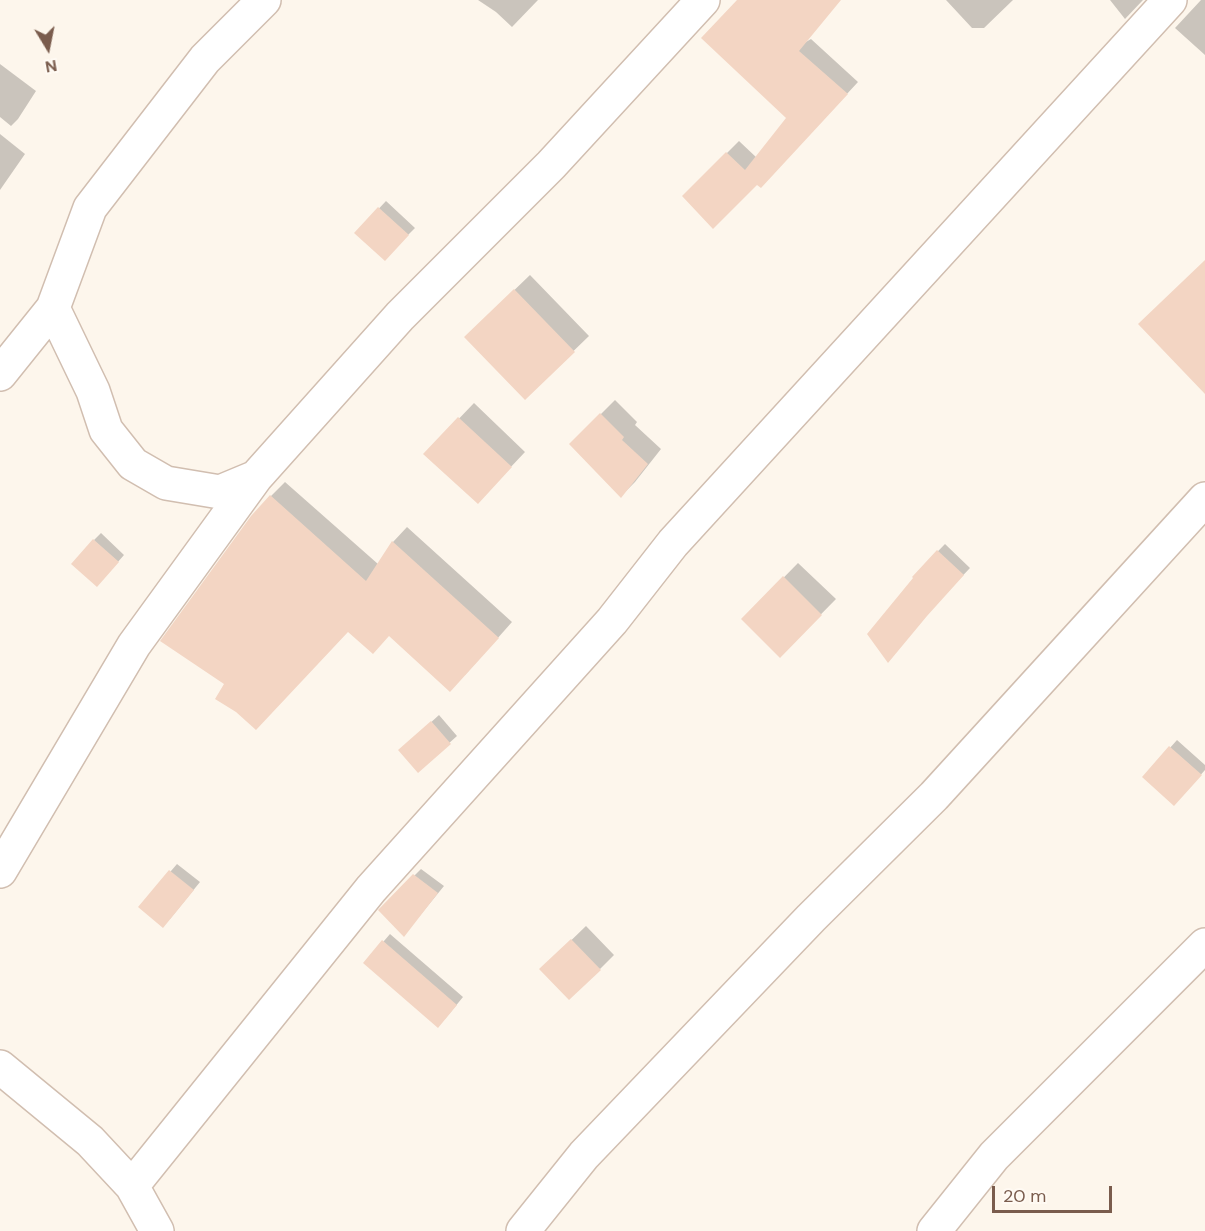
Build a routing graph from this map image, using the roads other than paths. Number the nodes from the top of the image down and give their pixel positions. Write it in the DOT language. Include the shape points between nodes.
graph roads {
  1 [pos="264,0"];
  2 [pos="703,0"];
  3 [pos="1170,0"];
  4 [pos="53,308"];
  5 [pos="0,374"];
  6 [pos="256,477"];
  7 [pos="1205,499"];
  8 [pos="0,871"];
  9 [pos="1205,945"];
  10 [pos="0,1067"];
  11 [pos="132,1186"];
  12 [pos="157,1231"];
  13 [pos="523,1231"];
  14 [pos="934,1231"];
  1 -- 4 [label="street" via="205,59 90,208"];
  2 -- 6 [label="street" via="551,165 400,316"];
  3 -- 11 [label="street" via="673,543 612,621 371,890"];
  4 -- 5 [label="street"];
  4 -- 6 [label="street" via="93,391 106,430 133,464 166,483 220,492"];
  6 -- 8 [label="street" via="134,645"];
  7 -- 13 [label="street" via="934,796 584,1155"];
  9 -- 14 [label="street" via="994,1156"];
  10 -- 11 [label="street" via="90,1141"];
  11 -- 12 [label="street"];
}
